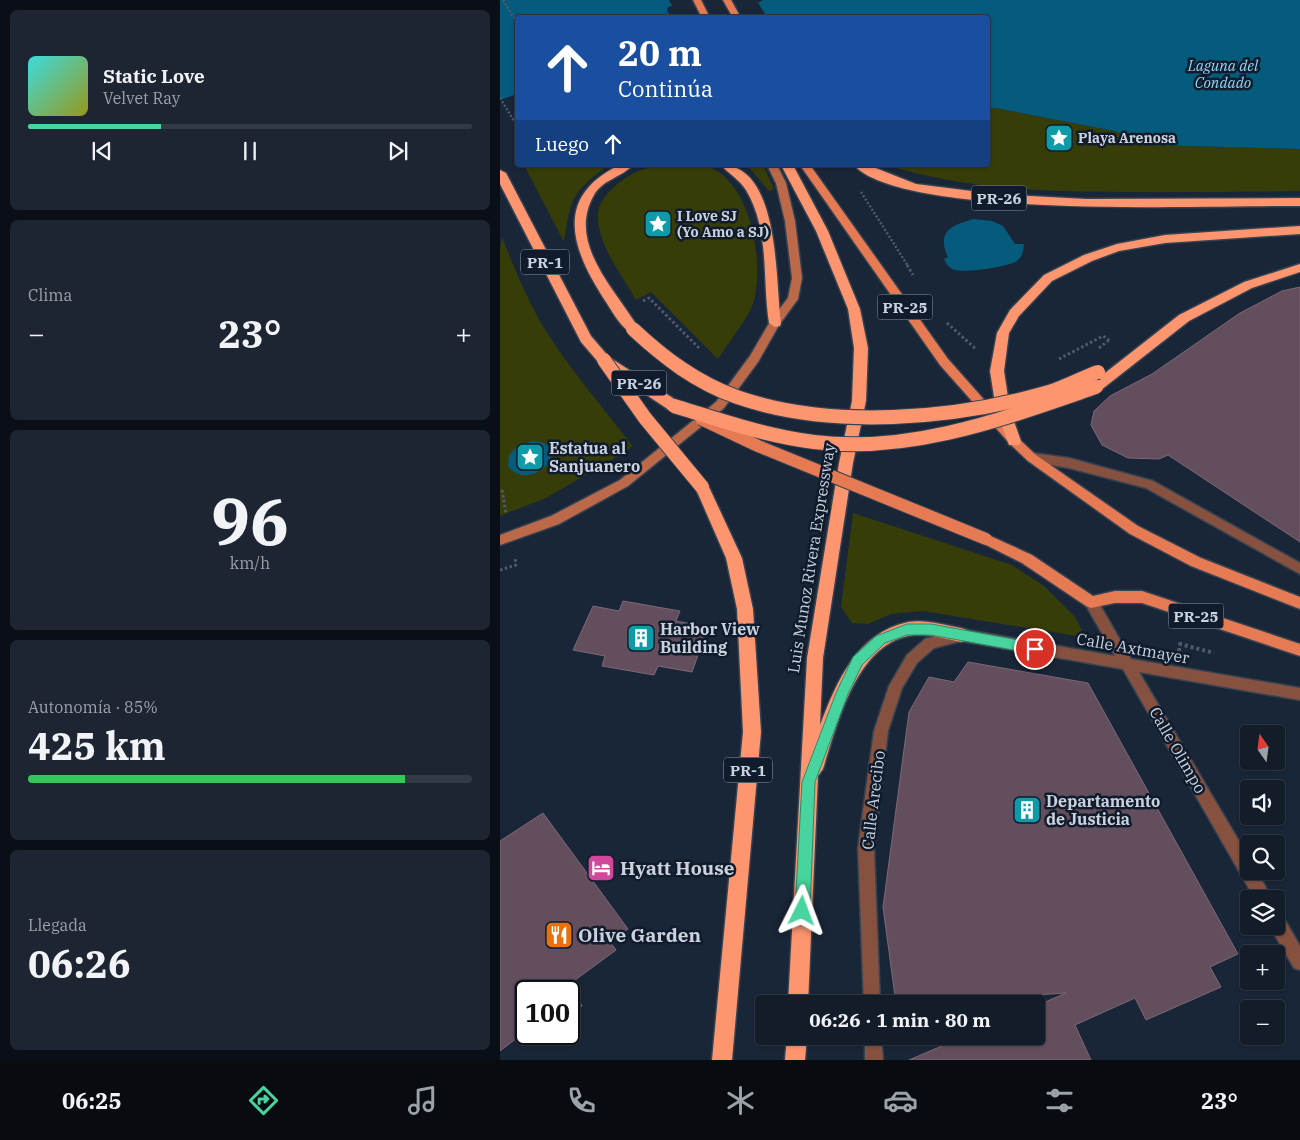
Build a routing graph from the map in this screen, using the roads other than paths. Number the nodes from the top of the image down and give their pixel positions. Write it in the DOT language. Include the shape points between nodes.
graph roads {
  1 [pos="697,0"];
  2 [pos="727,0"];
  3 [pos="704,15"];
  4 [pos="735,15"];
  5 [pos="624,167"];
  6 [pos="730,167"];
  7 [pos="773,167"];
  8 [pos="787,167"];
  9 [pos="806,167"];
  10 [pos="865,167"];
  11 [pos="500,173"];
  12 [pos="1300,202"];
  13 [pos="1300,230"];
  14 [pos="1300,268"];
  15 [pos="775,323"];
  16 [pos="1144,350"];
  17 [pos="604,360"];
  18 [pos="674,406"];
  19 [pos="1014,441"];
  20 [pos="1032,458"];
  21 [pos="500,540"];
  22 [pos="1300,569"];
  23 [pos="1091,602"];
  24 [pos="1300,603"];
  25 [pos="961,635"];
  26 [pos="1300,650"];
  27 [pos="1128,665"];
  28 [pos="1300,694"];
  29 [pos="809,782"];
  30 [pos="1259,890"];
  31 [pos="1284,935"];
  32 [pos="1300,962"];
  33 [pos="798,995"];
  34 [pos="872,995"];
  35 [pos="796,1045"];
  36 [pos="874,1045"];
  37 [pos="722,1060"];
  38 [pos="795,1060"];
  39 [pos="874,1060"];
  1 -- 3 [label="main road"];
  2 -- 4 [label="main road"];
  5 -- 16 [label="highway, bridge" via="605,178 589,194 582,211 582,241 594,273 611,302 633,329 665,359 700,381 741,399 778,408 834,414 890,417 947,412 1050,391"];
  6 -- 15 [label="highway" via="742,176 768,225 770,299"];
  7 -- 15 [label="main road" via="790,221 797,278 793,299"];
  8 -- 29 [label="highway, Luis Munoz Rivera Expressway" via="822,231 854,309 860,348 859,401 815,658"];
  9 -- 19 [label="main road, PR-25" via="944,362"];
  10 -- 12 [label="highway, PR-26" via="897,181 960,196 1049,202"];
  11 -- 17 [label="highway, PR-1" via="572,314 586,339"];
  13 -- 19 [label="highway" via="1166,239 1118,248 1088,258 1048,278 1014,314 1002,333 997,371 1003,410"];
  14 -- 16 [label="highway, PR-26" via="1248,285 1214,301 1184,318"];
  15 -- 21 [label="main road" via="754,359 720,404 624,483 555,520"];
  16 -- 18 [label="highway, PR-26, bridge" via="1096,387 972,427 896,442 836,444 792,438"];
  17 -- 18 [label="highway, PR-26, bridge"];
  17 -- 37 [label="highway, PR-1, bridge" via="645,418 702,487 734,558 745,610 752,732"];
  18 -- 23 [label="main road, bridge" via="758,446 986,539 1027,559"];
  19 -- 20 [label="main road, PR-25"];
  20 -- 22 [label="street" via="1069,462 1149,484"];
  20 -- 24 [label="main road, PR-25" via="1134,530 1196,562"];
  23 -- 26 [label="main road, PR-25" via="1115,597 1142,597"];
  23 -- 27 [label="street, Calle Olimpo"];
  25 -- 27 [label="street, Calle Axtmayer"];
  25 -- 29 [label="highway" via="931,629 907,630 881,640 857,661"];
  25 -- 34 [label="street, Calle Arecibo" via="930,643 912,659 896,686 881,731 866,848"];
  27 -- 28 [label="street, Calle Axtmayer"];
  27 -- 30 [label="street, Calle Olimpo"];
  29 -- 33 [label="highway, Luis Munoz Rivera Expressway"];
  31 -- 32 [label="street"];
  35 -- 38 [label="highway"];
  36 -- 39 [label="street"];
}
